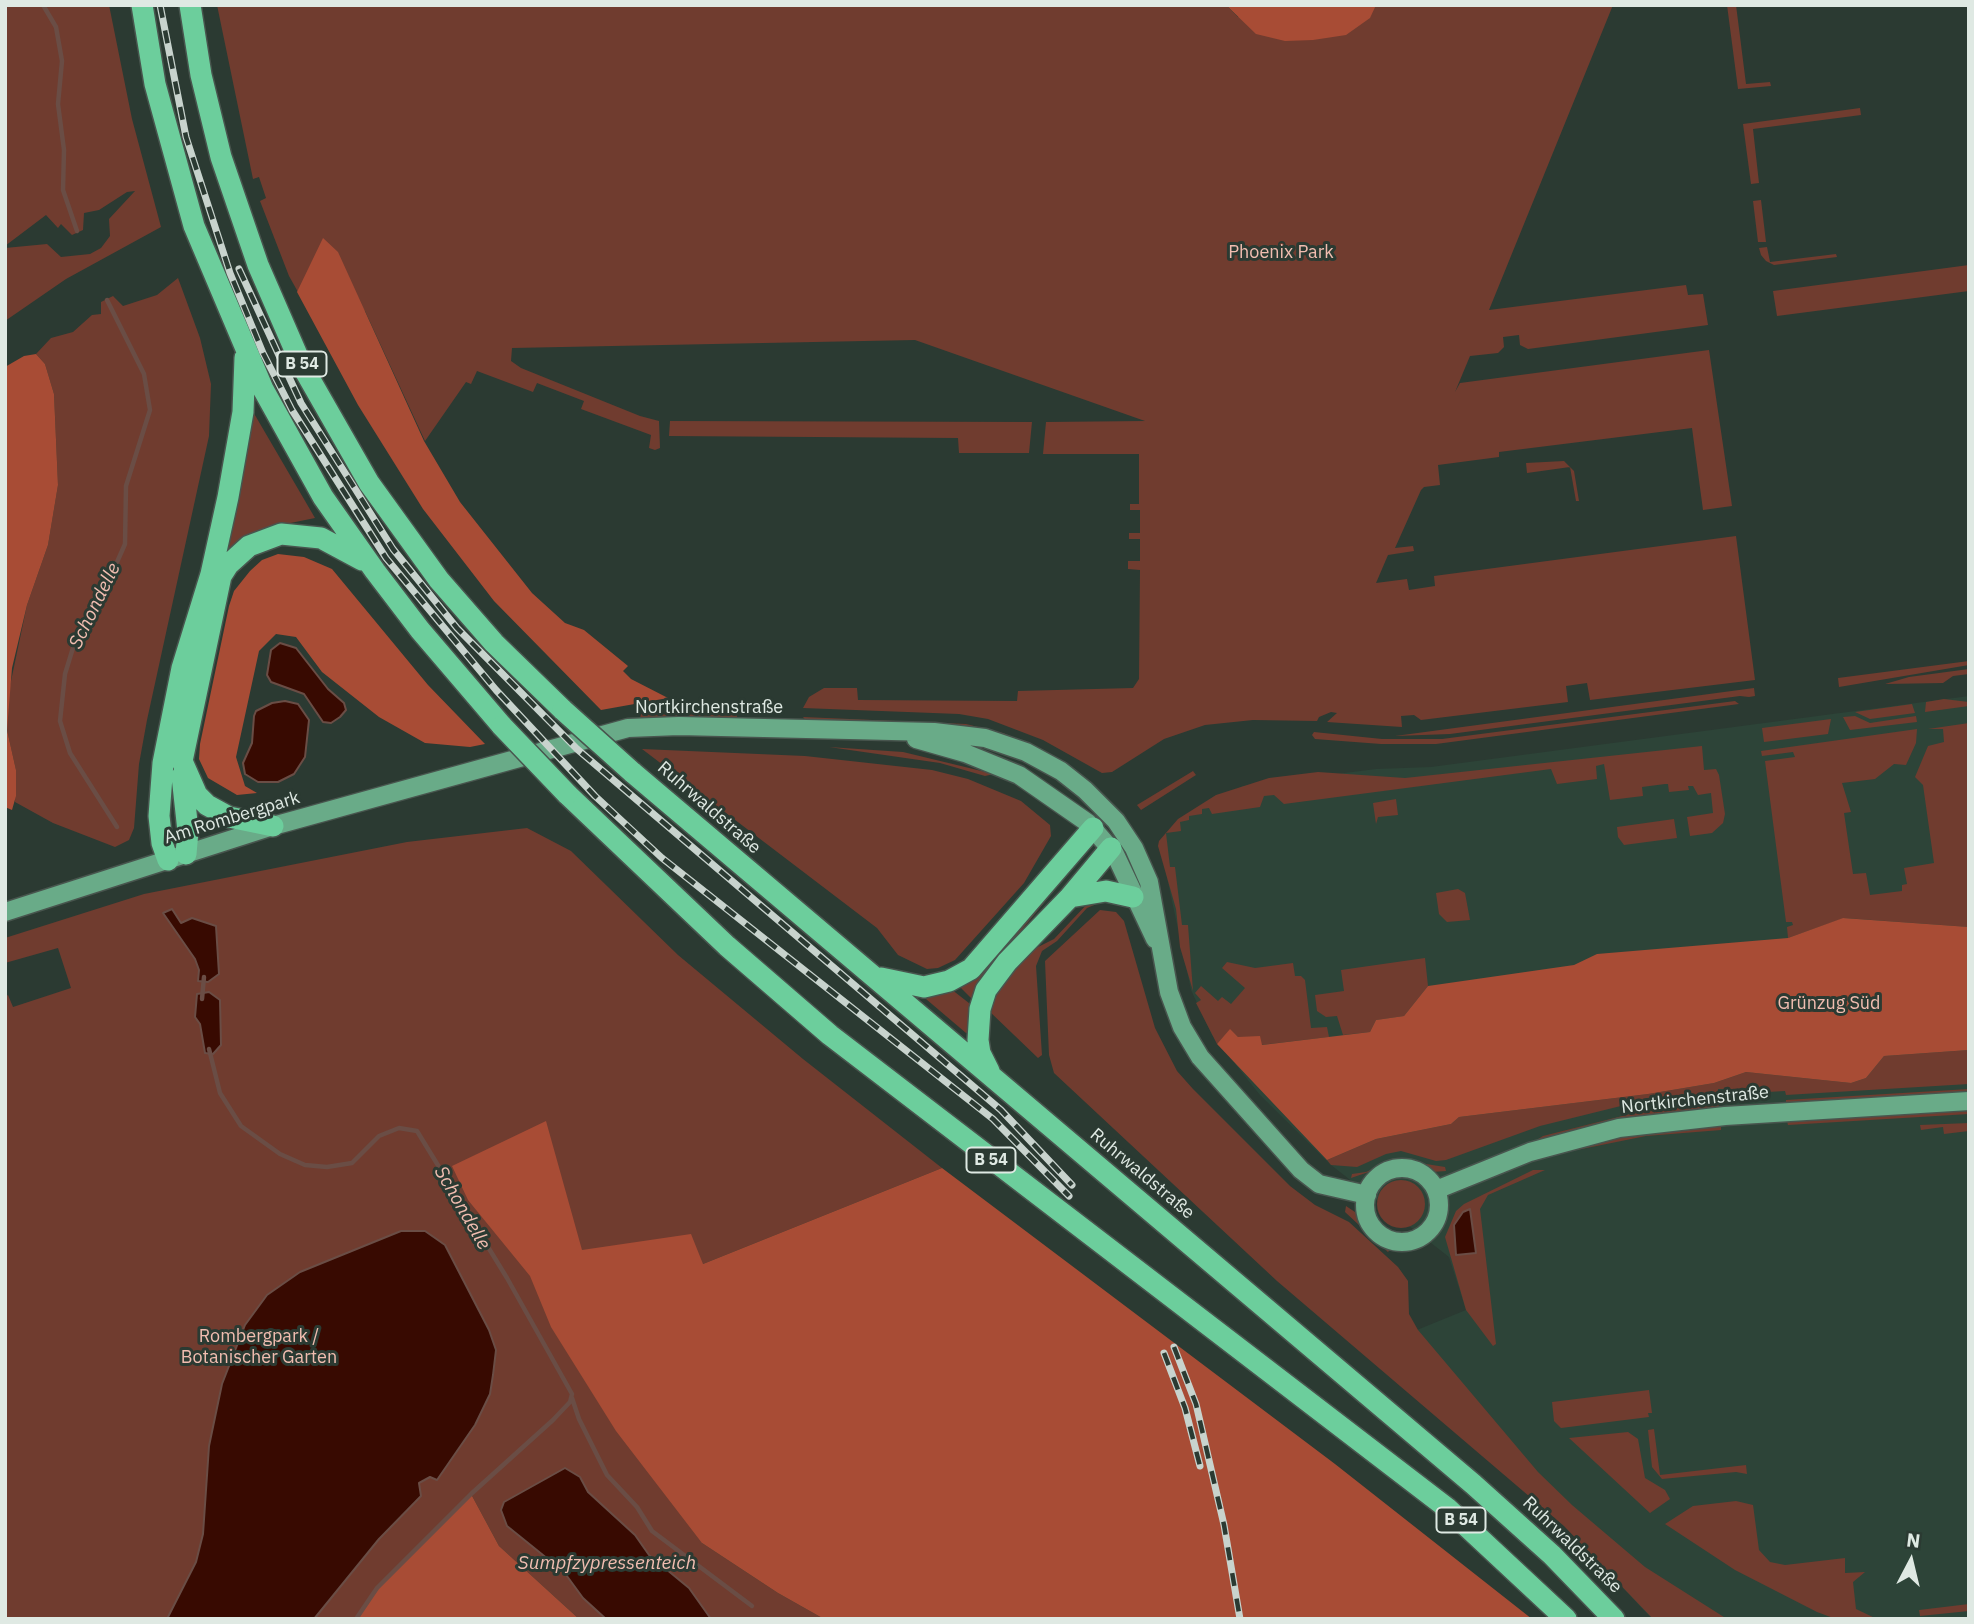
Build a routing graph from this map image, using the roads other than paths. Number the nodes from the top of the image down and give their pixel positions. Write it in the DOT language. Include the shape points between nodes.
graph roads {
  1 [pos="142,5"];
  2 [pos="190,5"];
  3 [pos="245,353"];
  4 [pos="375,571"];
  5 [pos="867,732"];
  6 [pos="182,761"];
  7 [pos="472,771"];
  8 [pos="273,826"];
  9 [pos="1093,828"];
  10 [pos="1111,848"];
  11 [pos="177,857"];
  12 [pos="1069,897"];
  13 [pos="1133,897"];
  14 [pos="5,912"];
  15 [pos="1160,950"];
  16 [pos="859,966"];
  17 [pos="997,1081"];
  18 [pos="1969,1101"];
  19 [pos="1436,1190"];
  20 [pos="1367,1195"];
  21 [pos="1566,1619"];
  22 [pos="1614,1619"];
  1 -- 3 [label="highway, B 54" via="155,84 176,166 211,271"];
  2 -- 16 [label="highway, Ruhrwaldstraße / B 54, bridge" via="221,157 258,265 301,364 369,483 432,571 494,643 632,772"];
  3 -- 4 [label="highway, B 54" via="323,497"];
  3 -- 11 [label="highway" via="243,412 228,497 211,574 182,668 163,763 162,843"];
  4 -- 6 [label="highway" via="332,542 296,533 262,540 236,556 221,576 216,593"];
  4 -- 21 [label="highway, B 54, bridge" via="502,726 727,946 830,1035 1447,1508"];
  5 -- 7 [label="main road, Nortkirchenstraße" via="628,728"];
  5 -- 9 [label="main road, Nortkirchenstraße" via="920,740 982,759 1037,786"];
  5 -- 15 [label="main road, Nortkirchenstraße" via="985,738 1061,771 1109,813 1134,848 1153,895"];
  6 -- 8 [label="highway" via="207,805 229,817"];
  6 -- 11 [label="highway" via="188,831"];
  7 -- 8 [label="main road, Am Rombergpark"];
  8 -- 11 [label="main road, Am Rombergpark"];
  9 -- 10 [label="main road, Nortkirchenstraße"];
  9 -- 16 [label="highway" via="985,954 960,976 936,985 914,986 881,978"];
  10 -- 12 [label="highway"];
  10 -- 13 [label="main road, Nortkirchenstraße"];
  11 -- 14 [label="main road, Am Rombergpark"];
  12 -- 13 [label="highway" via="1106,891"];
  12 -- 17 [label="highway" via="1007,961 986,990 978,1026 980,1053"];
  13 -- 15 [label="main road, Nortkirchenstraße"];
  15 -- 20 [label="main road, Nortkirchenstraße" via="1182,1027 1214,1076 1312,1179"];
  16 -- 17 [label="highway, Ruhrwaldstraße / B 54"];
  17 -- 22 [label="highway, Ruhrwaldstraße / B 54" via="1474,1484"];
  18 -- 19 [label="main road, Nortkirchenstraße" via="1725,1116 1619,1128 1530,1152"];
  19 -- 20 [label="main road" via="1421,1173 1400,1168 1379,1176"];
  19 -- 20 [label="main road" via="1439,1213 1434,1224 1405,1242 1382,1236 1373,1228 1365,1206"];
}
